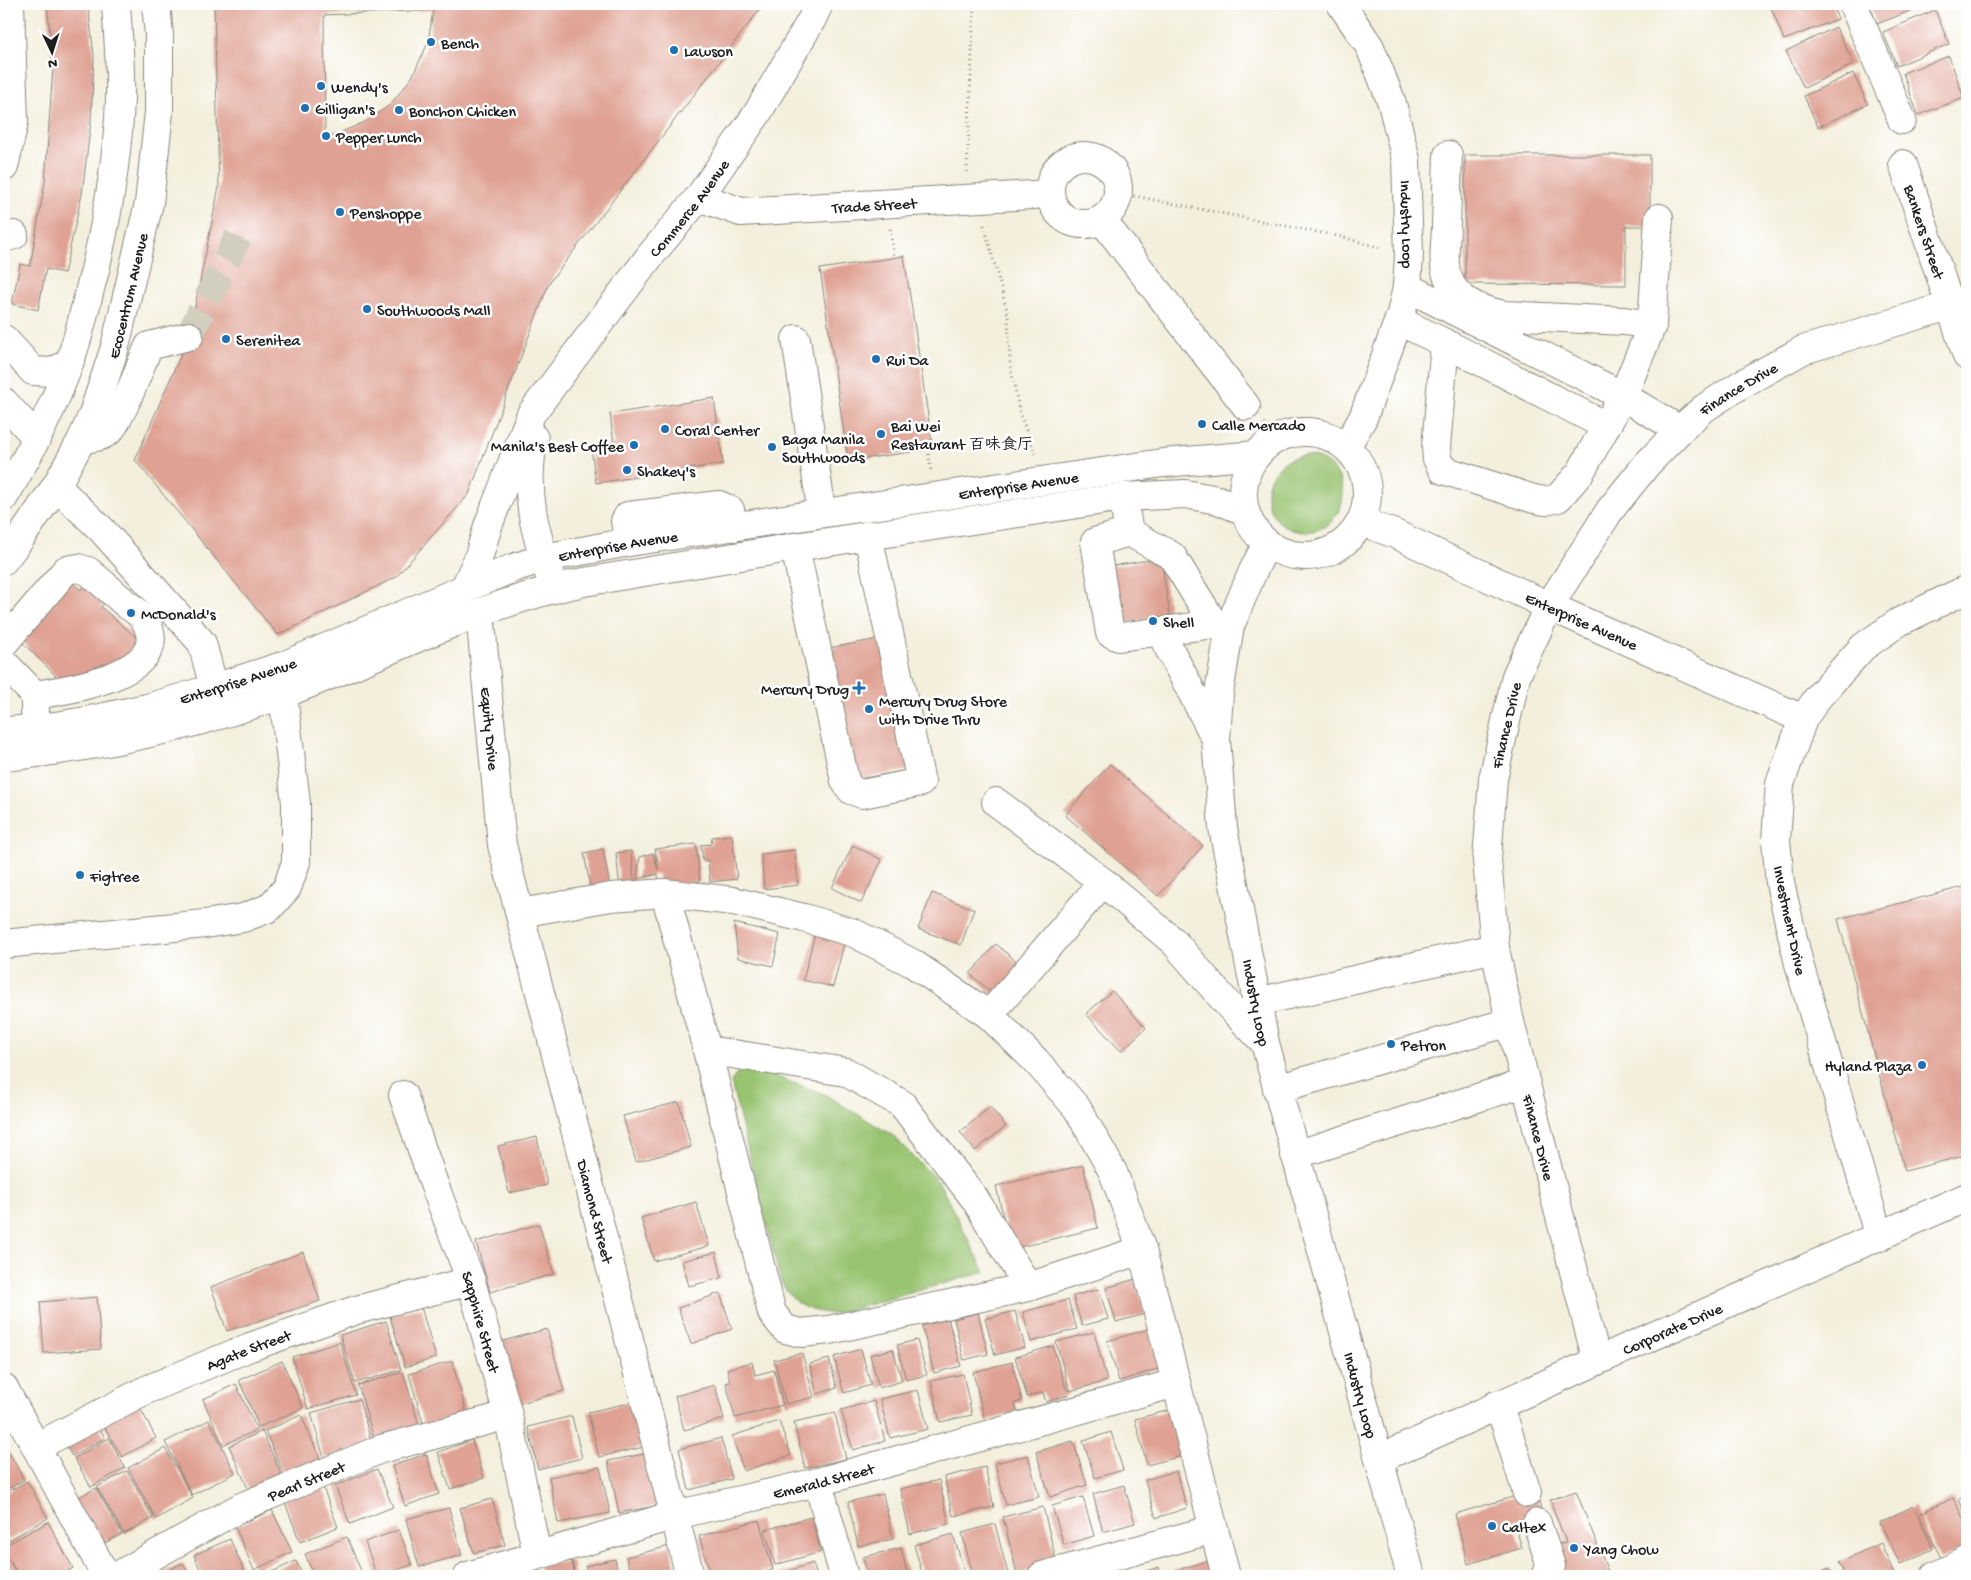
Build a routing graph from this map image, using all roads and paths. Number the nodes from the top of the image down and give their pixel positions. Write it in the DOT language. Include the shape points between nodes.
graph roads {
  1 [pos="10,4"];
  2 [pos="116,4"];
  3 [pos="156,4"];
  4 [pos="819,4"];
  5 [pos="974,4"];
  6 [pos="1341,4"];
  7 [pos="1854,4"];
  8 [pos="1902,120"];
  9 [pos="1448,155"];
  10 [pos="1904,164"];
  11 [pos="4,167"];
  12 [pos="1119,192"];
  13 [pos="1050,194"];
  14 [pos="700,197"];
  15 [pos="966,198"];
  16 [pos="1659,218"];
  17 [pos="1102,220"];
  18 [pos="1409,255"];
  19 [pos="1407,287"];
  20 [pos="1952,305"];
  21 [pos="1399,321"];
  22 [pos="1652,325"];
  23 [pos="189,336"];
  24 [pos="4,339"];
  25 [pos="796,339"];
  26 [pos="1445,342"];
  27 [pos="1967,356"];
  28 [pos="69,363"];
  29 [pos="1623,396"];
  30 [pos="541,400"];
  31 [pos="4,402"];
  32 [pos="1246,406"];
  33 [pos="1606,426"];
  34 [pos="1680,430"];
  35 [pos="36,437"];
  36 [pos="82,439"];
  37 [pos="1346,447"];
  38 [pos="1258,455"];
  39 [pos="1047,480"];
  40 [pos="56,486"];
  41 [pos="4,497"];
  42 [pos="1123,497"];
  43 [pos="1245,511"];
  44 [pos="820,513"];
  45 [pos="1362,522"];
  46 [pos="1129,532"];
  47 [pos="868,535"];
  48 [pos="1267,543"];
  49 [pos="795,547"];
  50 [pos="544,558"];
  51 [pos="4,560"];
  52 [pos="464,587"];
  53 [pos="554,588"];
  54 [pos="1967,589"];
  55 [pos="1550,606"];
  56 [pos="480,613"];
  57 [pos="1222,625"];
  58 [pos="1160,631"];
  59 [pos="4,643"];
  60 [pos="4,663"];
  61 [pos="214,688"];
  62 [pos="283,694"];
  63 [pos="35,695"];
  64 [pos="1803,719"];
  65 [pos="36,728"];
  66 [pos="4,731"];
  67 [pos="1216,739"];
  68 [pos="4,758"];
  69 [pos="996,802"];
  70 [pos="502,845"];
  71 [pos="1103,882"];
  72 [pos="665,893"];
  73 [pos="520,913"];
  74 [pos="4,944"];
  75 [pos="1495,948"];
  76 [pos="1257,1002"];
  77 [pos="989,1015"];
  78 [pos="1510,1022"];
  79 [pos="1264,1043"];
  80 [pos="707,1050"];
  81 [pos="1525,1083"];
  82 [pos="1277,1089"];
  83 [pos="404,1095"];
  84 [pos="1296,1155"];
  85 [pos="1967,1197"];
  86 [pos="1878,1238"];
  87 [pos="1142,1250"];
  88 [pos="471,1281"];
  89 [pos="1028,1287"];
  90 [pos="1597,1360"];
  91 [pos="1176,1383"];
  92 [pos="4,1388"];
  93 [pos="1496,1405"];
  94 [pos="508,1415"];
  95 [pos="36,1447"];
  96 [pos="1379,1459"];
  97 [pos="818,1482"];
  98 [pos="1527,1494"];
  99 [pos="675,1515"];
  100 [pos="1537,1522"];
  101 [pos="1214,1529"];
  102 [pos="537,1555"];
  103 [pos="1967,1561"];
  104 [pos="106,1576"];
  105 [pos="117,1576"];
  106 [pos="468,1576"];
  107 [pos="690,1576"];
  108 [pos="844,1576"];
  109 [pos="1042,1576"];
  110 [pos="1226,1576"];
  111 [pos="1411,1576"];
  112 [pos="1545,1576"];
  113 [pos="1935,1576"];
  1 -- 11 [label="street" via="14,122"];
  2 -- 28 [label="street" via="120,97 112,189"];
  3 -- 36 [label="street, Ecocentrum Avenue" via="159,112 150,203 115,347"];
  4 -- 14 [label="street, Commerce Avenue" via="757,114"];
  5 -- 15 [label="path"];
  6 -- 18 [label="street, Industry Loop" via="1370,47 1392,103 1406,160"];
  7 -- 8 [label="street"];
  9 -- 22 [label="street" via="1447,275 1455,290 1468,303 1487,312 1505,315"];
  10 -- 20 [label="street, Bankers Street"];
  12 -- 13 [label="street" via="1118,181 1109,167 1096,158 1084,156 1073,157 1063,163 1050,182"];
  12 -- 17 [label="street" via="1116,204"];
  12 -- 18 [label="path" via="1342,237"];
  13 -- 15 [label="street, Trade Street"];
  13 -- 17 [label="street" via="1052,204 1068,221 1079,225"];
  14 -- 15 [label="street, Trade Street" via="741,212"];
  14 -- 30 [label="street, Commerce Avenue" via="650,256"];
  15 -- 39 [label="path" via="986,229 1008,314 1010,364 1020,414"];
  16 -- 22 [label="street"];
  17 -- 32 [label="street"];
  18 -- 19 [label="street, Industry Loop"];
  19 -- 21 [label="street, Industry Loop"];
  19 -- 29 [label="street"];
  20 -- 27 [label="street, Bankers Street"];
  20 -- 34 [label="street, Finance Drive" via="1803,350 1703,409"];
  21 -- 26 [label="street"];
  21 -- 37 [label="street, Industry Loop" via="1363,418"];
  22 -- 29 [label="street"];
  23 -- 36 [label="street" via="148,346 110,430 95,438"];
  24 -- 28 [label="street" via="34,371 52,372"];
  25 -- 44 [label="street"];
  26 -- 33 [label="street"];
  26 -- 33 [label="street" via="1436,448 1437,460 1443,470 1534,499 1558,498 1580,473"];
  28 -- 35 [label="street"];
  29 -- 33 [label="street"];
  29 -- 34 [label="street"];
  30 -- 50 [label="street, Commerce Avenue" via="528,471 532,517"];
  30 -- 52 [label="street, Commerce Avenue" via="527,422 478,559"];
  31 -- 35 [label="street"];
  34 -- 55 [label="street, Finance Drive" via="1610,510"];
  35 -- 41 [label="street"];
  36 -- 40 [label="street, Ecocentrum Avenue"];
  37 -- 38 [label="street" via="1321,434 1300,433 1280,438"];
  37 -- 45 [label="street" via="1359,463 1366,482 1368,502"];
  38 -- 39 [label="street, Enterprise Avenue" via="1163,463"];
  38 -- 43 [label="street" via="1250,465 1243,487"];
  39 -- 44 [label="street, Enterprise Avenue"];
  40 -- 51 [label="street, Ecocentrum Avenue"];
  40 -- 61 [label="street" via="102,530 202,643"];
  42 -- 43 [label="street, Enterprise Avenue" via="1185,494 1218,500"];
  42 -- 46 [label="street"];
  42 -- 47 [label="street, Enterprise Avenue"];
  43 -- 48 [label="street" via="1253,529"];
  44 -- 50 [label="street, Enterprise Avenue"];
  45 -- 48 [label="street" via="1347,540 1327,553 1296,556"];
  45 -- 55 [label="street, Enterprise Avenue" via="1395,534"];
  46 -- 57 [label="street" via="1172,556"];
  46 -- 58 [label="street" via="1095,542 1110,633 1119,637"];
  47 -- 49 [label="street, Enterprise Avenue"];
  47 -- 49 [label="street" via="921,782 862,794 852,790 845,781"];
  48 -- 57 [label="street, Industry Loop"];
  49 -- 53 [label="street, Enterprise Avenue"];
  50 -- 52 [label="street, Enterprise Avenue"];
  50 -- 53 [label="street, Commerce Avenue"];
  52 -- 61 [label="street, Enterprise Avenue" via="285,665"];
  53 -- 56 [label="street, Enterprise Avenue"];
  54 -- 64 [label="street, Investment Drive" via="1898,622 1863,647"];
  55 -- 64 [label="street, Enterprise Avenue"];
  55 -- 75 [label="street, Finance Drive" via="1516,676 1493,779 1487,860"];
  56 -- 62 [label="street, Enterprise Avenue"];
  56 -- 70 [label="street, Equity Drive"];
  57 -- 58 [label="street"];
  57 -- 67 [label="street, Industry Loop"];
  58 -- 67 [label="street"];
  59 -- 63 [label="street" via="66,570 78,568 88,572 143,617 150,632 150,646 145,656 127,670 63,691"];
  60 -- 63 [label="street"];
  61 -- 65 [label="street, Enterprise Avenue" via="147,708"];
  62 -- 68 [label="street, Enterprise Avenue" via="153,733 89,747"];
  62 -- 74 [label="street" via="296,802 296,862 287,888 269,908 243,918 204,924"];
  63 -- 65 [label="street"];
  64 -- 86 [label="street, Investment Drive" via="1780,784 1776,840 1780,883 1799,964"];
  65 -- 66 [label="street, Enterprise Avenue"];
  67 -- 76 [label="street, Industry Loop" via="1223,828"];
  69 -- 71 [label="street"];
  70 -- 73 [label="street, Diamond Street"];
  71 -- 77 [label="street"];
  71 -- 79 [label="street" via="1174,942"];
  72 -- 73 [label="street" via="612,897"];
  72 -- 77 [label="street" via="733,901 854,933 912,963"];
  72 -- 80 [label="street"];
  73 -- 99 [label="street, Diamond Street"];
  75 -- 76 [label="street"];
  75 -- 78 [label="street, Finance Drive"];
  76 -- 79 [label="street, Industry Loop"];
  77 -- 87 [label="street" via="1077,1108 1114,1172"];
  78 -- 81 [label="street, Finance Drive"];
  78 -- 82 [label="street"];
  79 -- 82 [label="street, Industry Loop"];
  80 -- 89 [label="street" via="846,1072 902,1104 975,1199"];
  80 -- 89 [label="street" via="772,1313 785,1329 801,1333 829,1330"];
  81 -- 84 [label="street"];
  81 -- 90 [label="street, Finance Drive"];
  82 -- 84 [label="street, Industry Loop"];
  83 -- 88 [label="street, Sapphire Street"];
  84 -- 96 [label="street, Industry Loop"];
  85 -- 86 [label="street, Corporate Drive"];
  86 -- 90 [label="street, Corporate Drive"];
  87 -- 89 [label="street"];
  87 -- 91 [label="street"];
  88 -- 94 [label="street, Sapphire Street"];
  88 -- 95 [label="street, Agate Street" via="356,1310 250,1348 146,1390"];
  90 -- 93 [label="street, Corporate Drive"];
  91 -- 97 [label="street, Emerald Street"];
  91 -- 101 [label="street"];
  92 -- 95 [label="street"];
  93 -- 96 [label="street, Corporate Drive"];
  93 -- 98 [label="street" via="1506,1425"];
  94 -- 102 [label="street, Sapphire Street"];
  94 -- 105 [label="street, Pearl Street" via="381,1449 242,1507"];
  95 -- 104 [label="street"];
  96 -- 111 [label="street, Industry Loop"];
  97 -- 99 [label="street, Emerald Street"];
  97 -- 108 [label="street"];
  99 -- 102 [label="street, Emerald Street"];
  99 -- 107 [label="street, Diamond Street"];
  100 -- 112 [label="street" via="1551,1566"];
  101 -- 109 [label="street"];
  101 -- 110 [label="street"];
  102 -- 106 [label="street, Emerald Street"];
  103 -- 113 [label="street"];
}
